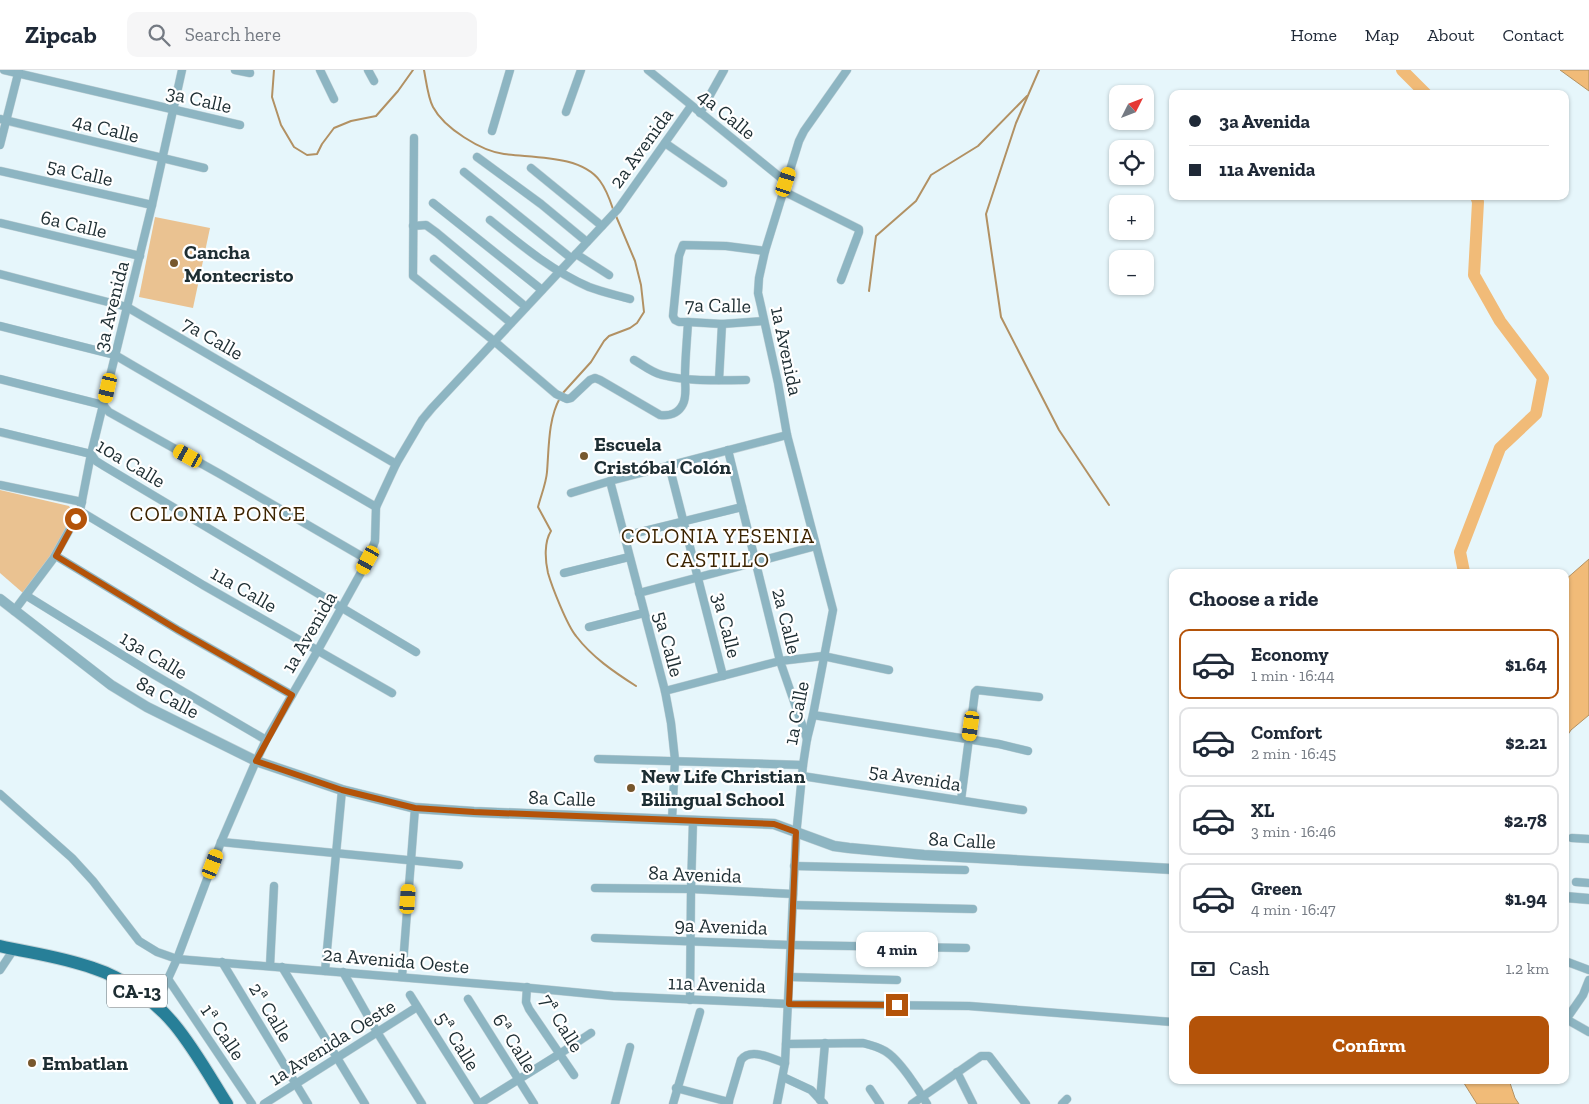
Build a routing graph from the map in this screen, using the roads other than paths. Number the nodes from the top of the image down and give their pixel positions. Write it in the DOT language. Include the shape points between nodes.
graph roads {
  1 [pos="4,70"];
  2 [pos="182,70"];
  3 [pos="235,70"];
  4 [pos="320,70"];
  5 [pos="368,70"];
  6 [pos="510,70"];
  7 [pos="581,70"];
  8 [pos="648,70"];
  9 [pos="724,70"];
  10 [pos="846,70"];
  11 [pos="18,72"];
  12 [pos="250,73"];
  13 [pos="374,81"];
  14 [pos="334,99"];
  15 [pos="691,106"];
  16 [pos="173,109"];
  17 [pos="566,112"];
  18 [pos="700,113"];
  19 [pos="3,119"];
  20 [pos="240,125"];
  21 [pos="492,131"];
  22 [pos="414,138"];
  23 [pos="664,143"];
  24 [pos="0,145"];
  25 [pos="477,157"];
  26 [pos="162,159"];
  27 [pos="204,168"];
  28 [pos="531,168"];
  29 [pos="0,171"];
  30 [pos="464,172"];
  31 [pos="786,182"];
  32 [pos="723,183"];
  33 [pos="783,191"];
  34 [pos="433,204"];
  35 [pos="152,205"];
  36 [pos="490,220"];
  37 [pos="0,223"];
  38 [pos="413,226"];
  39 [pos="602,226"];
  40 [pos="586,242"];
  41 [pos="765,251"];
  42 [pos="140,256"];
  43 [pos="574,256"];
  44 [pos="434,259"];
  45 [pos="559,271"];
  46 [pos="0,274"];
  47 [pos="609,275"];
  48 [pos="841,280"];
  49 [pos="542,290"];
  50 [pos="630,299"];
  51 [pos="127,307"];
  52 [pos="526,307"];
  53 [pos="688,322"];
  54 [pos="764,322"];
  55 [pos="511,323"];
  56 [pos="722,324"];
  57 [pos="0,326"];
  58 [pos="494,341"];
  59 [pos="116,355"];
  60 [pos="634,360"];
  61 [pos="0,379"];
  62 [pos="685,379"];
  63 [pos="719,380"];
  64 [pos="746,380"];
  65 [pos="104,405"];
  66 [pos="0,432"];
  67 [pos="787,435"];
  68 [pos="728,450"];
  69 [pos="91,454"];
  70 [pos="396,464"];
  71 [pos="669,465"];
  72 [pos="610,481"];
  73 [pos="0,485"];
  74 [pos="571,493"];
  75 [pos="82,502"];
  76 [pos="376,507"];
  77 [pos="742,507"];
  78 [pos="80,511"];
  79 [pos="683,522"];
  80 [pos="624,536"];
  81 [pos="816,546"];
  82 [pos="56,556"];
  83 [pos="629,557"];
  84 [pos="368,560"];
  85 [pos="756,563"];
  86 [pos="564,573"];
  87 [pos="698,578"];
  88 [pos="639,593"];
  89 [pos="26,596"];
  90 [pos="0,599"];
  91 [pos="342,608"];
  92 [pos="14,611"];
  93 [pos="644,613"];
  94 [pos="589,627"];
  95 [pos="318,650"];
  96 [pos="416,652"];
  97 [pos="823,656"];
  98 [pos="780,661"];
  99 [pos="889,670"];
  100 [pos="723,676"];
  101 [pos="665,691"];
  102 [pos="392,693"];
  103 [pos="292,695"];
  104 [pos="1039,697"];
  105 [pos="813,715"];
  106 [pos="807,739"];
  107 [pos="970,739"];
  108 [pos="266,740"];
  109 [pos="1028,751"];
  110 [pos="598,759"];
  111 [pos="675,760"];
  112 [pos="256,761"];
  113 [pos="803,764"];
  114 [pos="802,776"];
  115 [pos="342,790"];
  116 [pos="0,794"];
  117 [pos="961,800"];
  118 [pos="415,808"];
  119 [pos="1023,810"];
  120 [pos="672,820"];
  121 [pos="693,821"];
  122 [pos="796,832"];
  123 [pos="1572,838"];
  124 [pos="1589,840"];
  125 [pos="221,842"];
  126 [pos="336,853"];
  127 [pos="410,860"];
  128 [pos="459,865"];
  129 [pos="794,866"];
  130 [pos="1169,869"];
  131 [pos="965,870"];
  132 [pos="1576,882"];
  133 [pos="1589,884"];
  134 [pos="274,886"];
  135 [pos="595,888"];
  136 [pos="691,889"];
  137 [pos="793,894"];
  138 [pos="1569,897"];
  139 [pos="1589,899"];
  140 [pos="793,905"];
  141 [pos="973,909"];
  142 [pos="595,938"];
  143 [pos="691,941"];
  144 [pos="791,945"];
  145 [pos="0,946"];
  146 [pos="966,948"];
  147 [pos="14,949"];
  148 [pos="177,958"];
  149 [pos="222,962"];
  150 [pos="1569,962"];
  151 [pos="270,966"];
  152 [pos="282,967"];
  153 [pos="0,970"];
  154 [pos="325,970"];
  155 [pos="1589,970"];
  156 [pos="343,972"];
  157 [pos="402,977"];
  158 [pos="790,977"];
  159 [pos="168,979"];
  160 [pos="897,980"];
  161 [pos="1589,980"];
  162 [pos="527,987"];
  163 [pos="410,995"];
  164 [pos="613,996"];
  165 [pos="468,999"];
  166 [pos="690,1000"];
  167 [pos="789,1004"];
  168 [pos="156,1005"];
  169 [pos="417,1007"];
  170 [pos="700,1012"];
  171 [pos="1569,1013"];
  172 [pos="1569,1017"];
  173 [pos="1169,1022"];
  174 [pos="377,1032"];
  175 [pos="1589,1032"];
  176 [pos="591,1033"];
  177 [pos="825,1043"];
  178 [pos="786,1044"];
  179 [pos="630,1047"];
  180 [pos="561,1054"];
  181 [pos="337,1058"];
  182 [pos="785,1063"];
  183 [pos="957,1072"];
  184 [pos="574,1074"];
  185 [pos="783,1077"];
  186 [pos="519,1079"];
  187 [pos="295,1084"];
  188 [pos="676,1088"];
  189 [pos="870,1089"];
  190 [pos="922,1096"];
  191 [pos="822,1102"];
  192 [pos="729,1103"];
  193 [pos="227,1104"];
  194 [pos="252,1104"];
  195 [pos="264,1104"];
  196 [pos="308,1104"];
  197 [pos="365,1104"];
  198 [pos="422,1104"];
  199 [pos="479,1104"];
  200 [pos="534,1104"];
  201 [pos="615,1104"];
  202 [pos="673,1104"];
  203 [pos="777,1104"];
  204 [pos="880,1104"];
  205 [pos="912,1104"];
  206 [pos="927,1104"];
  207 [pos="973,1104"];
  208 [pos="1026,1104"];
  1 -- 11 [label="street, 3a Calle"];
  2 -- 16 [label="street, 3a Avenida"];
  3 -- 12 [label="street"];
  4 -- 14 [label="street"];
  5 -- 13 [label="street"];
  6 -- 21 [label="street"];
  7 -- 17 [label="street"];
  8 -- 15 [label="street, 4a Calle"];
  9 -- 18 [label="street, 2a Avenida"];
  10 -- 31 [label="street, 1a Avenida" via="804,130"];
  11 -- 16 [label="street, 3a Calle"];
  11 -- 19 [label="street"];
  15 -- 18 [label="street, 4a Calle"];
  15 -- 23 [label="street, 2a Avenida"];
  16 -- 20 [label="street, 3a Calle"];
  16 -- 26 [label="street, 3a Avenida"];
  18 -- 31 [label="street, 4a Calle"];
  19 -- 24 [label="street"];
  19 -- 26 [label="street, 4a Calle"];
  22 -- 38 [label="street"];
  23 -- 32 [label="street"];
  23 -- 39 [label="street, 2a Avenida" via="618,209"];
  25 -- 40 [label="street"];
  26 -- 27 [label="street, 4a Calle"];
  26 -- 35 [label="street, 3a Avenida"];
  28 -- 39 [label="street"];
  29 -- 35 [label="street, 5a Calle"];
  30 -- 43 [label="street"];
  31 -- 33 [label="street, 1a Avenida"];
  33 -- 41 [label="street, 1a Avenida"];
  33 -- 48 [label="street" via="859,229"];
  34 -- 49 [label="street"];
  35 -- 42 [label="street, 3a Avenida"];
  36 -- 45 [label="street"];
  37 -- 42 [label="street, 6a Calle"];
  38 -- 52 [label="street" via="426,225"];
  38 -- 58 [label="street" via="413,276"];
  39 -- 40 [label="street, 2a Avenida"];
  40 -- 43 [label="street, 2a Avenida"];
  41 -- 53 [label="street, 7a Calle" via="683,244 673,316 679,322"];
  41 -- 54 [label="street, 1a Avenida" via="758,278"];
  42 -- 51 [label="street, 3a Avenida"];
  43 -- 45 [label="street, 2a Avenida"];
  43 -- 47 [label="street"];
  44 -- 55 [label="street"];
  45 -- 49 [label="street, 2a Avenida"];
  45 -- 50 [label="street" via="590,287"];
  46 -- 51 [label="street, 7a Calle"];
  49 -- 52 [label="street, 2a Avenida"];
  51 -- 59 [label="street, 3a Avenida"];
  51 -- 70 [label="street, 7a Calle"];
  52 -- 55 [label="street, 2a Avenida"];
  53 -- 56 [label="street, 7a Calle"];
  53 -- 62 [label="street"];
  54 -- 56 [label="street, 7a Calle"];
  54 -- 67 [label="street, 1a Avenida"];
  55 -- 58 [label="street, 2a Avenida"];
  56 -- 63 [label="street"];
  57 -- 59 [label="street"];
  58 -- 62 [label="street" via="564,398 571,398 595,378 667,416 677,412 683,404"];
  58 -- 70 [label="street, 1a Avenida" via="427,414"];
  59 -- 65 [label="street, 3a Avenida"];
  59 -- 76 [label="street"];
  60 -- 62 [label="street" via="650,370"];
  61 -- 65 [label="street"];
  62 -- 63 [label="street"];
  63 -- 64 [label="street"];
  65 -- 69 [label="street, 3a Avenida"];
  65 -- 84 [label="street" via="109,412"];
  66 -- 69 [label="street, 10a Calle"];
  67 -- 68 [label="street"];
  67 -- 81 [label="street, 1a Calle"];
  68 -- 71 [label="street"];
  68 -- 77 [label="street, 2a Calle"];
  69 -- 75 [label="street, 3a Avenida"];
  69 -- 91 [label="street, 10a Calle" via="100,464"];
  70 -- 76 [label="street, 1a Avenida"];
  71 -- 72 [label="street"];
  71 -- 79 [label="street, 3a Calle"];
  72 -- 74 [label="street"];
  72 -- 80 [label="street, 5a Calle"];
  73 -- 75 [label="street"];
  75 -- 78 [label="street, 3a Avenida"];
  76 -- 84 [label="street, 1a Avenida" via="375,541"];
  77 -- 79 [label="street"];
  77 -- 85 [label="street, 2a Calle"];
  78 -- 82 [label="street, 3a Avenida"];
  78 -- 95 [label="street, 11a Calle"];
  79 -- 80 [label="street"];
  79 -- 87 [label="street, 3a Calle"];
  80 -- 83 [label="street, 5a Calle"];
  81 -- 85 [label="street"];
  81 -- 97 [label="street, 1a Calle" via="833,610"];
  82 -- 89 [label="street, 3a Avenida"];
  82 -- 103 [label="street"];
  83 -- 86 [label="street"];
  83 -- 88 [label="street, 5a Calle"];
  84 -- 91 [label="street, 1a Avenida"];
  85 -- 87 [label="street"];
  85 -- 98 [label="street, 2a Calle"];
  87 -- 88 [label="street"];
  87 -- 100 [label="street, 3a Calle"];
  88 -- 93 [label="street, 5a Calle"];
  89 -- 92 [label="street, 3a Avenida"];
  89 -- 108 [label="street, 13a Calle"];
  90 -- 92 [label="street, 8a Calle"];
  91 -- 95 [label="street, 1a Avenida"];
  91 -- 96 [label="street, 10a Calle"];
  92 -- 112 [label="street, 8a Calle" via="111,685 147,707"];
  93 -- 94 [label="street"];
  93 -- 101 [label="street, 5a Calle"];
  95 -- 102 [label="street, 11a Calle"];
  95 -- 103 [label="street, 1a Avenida"];
  97 -- 98 [label="street"];
  97 -- 99 [label="street"];
  97 -- 105 [label="street, 1a Calle"];
  98 -- 100 [label="street"];
  98 -- 106 [label="street, 2a Calle"];
  100 -- 101 [label="street"];
  101 -- 111 [label="street, 5a Calle"];
  103 -- 108 [label="street, 1a Avenida"];
  104 -- 107 [label="street" via="977,690"];
  105 -- 106 [label="street, 1a Calle"];
  105 -- 107 [label="street"];
  106 -- 113 [label="street, 1a Calle"];
  107 -- 109 [label="street"];
  107 -- 117 [label="street"];
  108 -- 112 [label="street, 1a Avenida"];
  110 -- 111 [label="street"];
  111 -- 113 [label="street"];
  111 -- 120 [label="street, 5a Calle"];
  112 -- 115 [label="street, 8a Calle"];
  112 -- 125 [label="street, 1a Avenida"];
  113 -- 114 [label="street, 1a Calle"];
  114 -- 117 [label="street, 5a Avenida"];
  114 -- 122 [label="street, 1a Calle"];
  115 -- 118 [label="street, 8a Calle"];
  115 -- 126 [label="street"];
  116 -- 148 [label="street, 2a Avenida Oeste" via="72,858 139,941 156,952"];
  117 -- 119 [label="street, 5a Avenida"];
  118 -- 120 [label="street, 8a Calle"];
  118 -- 127 [label="street"];
  120 -- 121 [label="street, 8a Calle"];
  121 -- 122 [label="street, 8a Calle" via="774,824"];
  121 -- 136 [label="street"];
  122 -- 129 [label="street, 1a Calle"];
  122 -- 130 [label="street, 8a Calle" via="849,848"];
  123 -- 124 [label="street"];
  125 -- 126 [label="street"];
  125 -- 148 [label="street, 1a Avenida"];
  126 -- 127 [label="street"];
  126 -- 154 [label="street"];
  127 -- 128 [label="street"];
  127 -- 157 [label="street"];
  129 -- 131 [label="street"];
  129 -- 137 [label="street, 1a Calle"];
  132 -- 133 [label="street"];
  134 -- 151 [label="street"];
  135 -- 136 [label="street, 8a Avenida"];
  136 -- 137 [label="street, 8a Avenida"];
  136 -- 143 [label="street"];
  137 -- 140 [label="street, 1a Calle"];
  138 -- 139 [label="street"];
  140 -- 141 [label="street"];
  140 -- 144 [label="street, 1a Calle"];
  142 -- 143 [label="street, 9a Avenida"];
  143 -- 144 [label="street, 9a Avenida"];
  143 -- 166 [label="street"];
  144 -- 146 [label="street, 9a Avenida"];
  144 -- 158 [label="street, 1a Calle"];
  145 -- 147 [label="main road, CA-13"];
  147 -- 153 [label="street"];
  147 -- 168 [label="main road, CA-13" via="70,961 112,975"];
  148 -- 149 [label="street, 2a Avenida Oeste"];
  148 -- 159 [label="street, 1a Avenida"];
  149 -- 151 [label="street, 2a Avenida Oeste"];
  149 -- 187 [label="street, 2ª Calle"];
  150 -- 155 [label="street"];
  151 -- 152 [label="street, 2a Avenida Oeste"];
  152 -- 154 [label="street, 2a Avenida Oeste"];
  152 -- 181 [label="street"];
  154 -- 156 [label="street, 2a Avenida Oeste"];
  156 -- 157 [label="street, 2a Avenida Oeste"];
  156 -- 174 [label="street"];
  157 -- 162 [label="street, 2a Avenida Oeste"];
  158 -- 160 [label="street"];
  158 -- 167 [label="street, 1a Calle"];
  159 -- 168 [label="street, 1a Avenida"];
  159 -- 194 [label="street, 1ª Calle"];
  161 -- 171 [label="street" via="1583,995"];
  162 -- 164 [label="street, 2a Avenida Oeste"];
  162 -- 180 [label="street, 7ª Calle" via="529,1009"];
  163 -- 169 [label="street, 5ª Calle"];
  164 -- 166 [label="street, 11a Avenida"];
  165 -- 186 [label="street, 6ª Calle"];
  166 -- 167 [label="street, 11a Avenida"];
  167 -- 173 [label="street, 11a Avenida" via="969,1006"];
  167 -- 178 [label="street"];
  168 -- 193 [label="main road, CA-13" via="192,1049"];
  169 -- 174 [label="street, 1a Avenida Oeste"];
  169 -- 199 [label="street, 5ª Calle"];
  170 -- 188 [label="street"];
  172 -- 175 [label="street"];
  174 -- 181 [label="street, 1a Avenida Oeste"];
  174 -- 198 [label="street"];
  176 -- 180 [label="street"];
  177 -- 178 [label="street"];
  177 -- 190 [label="street" via="863,1043 884,1050"];
  177 -- 191 [label="street"];
  178 -- 182 [label="street"];
  179 -- 201 [label="street"];
  180 -- 184 [label="street, 7ª Calle"];
  180 -- 186 [label="street"];
  181 -- 187 [label="street, 1a Avenida Oeste"];
  181 -- 197 [label="street"];
  182 -- 185 [label="street"];
  182 -- 192 [label="street" via="753,1053 745,1056"];
  183 -- 190 [label="street"];
  183 -- 207 [label="street"];
  183 -- 208 [label="street" via="981,1056 990,1056"];
  185 -- 191 [label="street" via="811,1090"];
  185 -- 203 [label="street"];
  186 -- 199 [label="street"];
  186 -- 200 [label="street, 6ª Calle"];
  187 -- 195 [label="street, 1a Avenida Oeste"];
  187 -- 196 [label="street, 2ª Calle"];
  188 -- 192 [label="street"];
  188 -- 202 [label="street"];
  189 -- 204 [label="street"];
  190 -- 205 [label="street"];
  190 -- 206 [label="street"];
}
